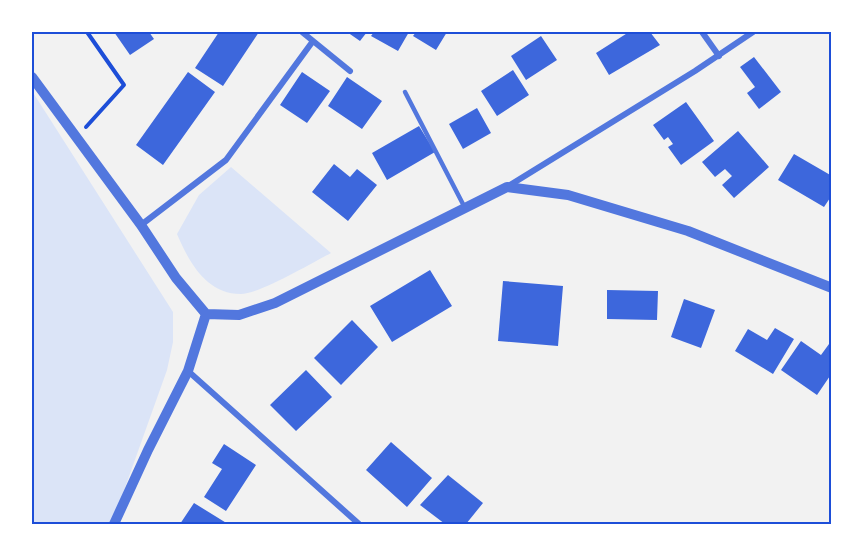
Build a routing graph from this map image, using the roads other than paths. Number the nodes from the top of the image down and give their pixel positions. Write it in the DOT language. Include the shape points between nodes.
graph roads {
  1 [pos="302,32"];
  2 [pos="702,32"];
  3 [pos="753,32"];
  4 [pos="313,41"];
  5 [pos="719,56"];
  6 [pos="350,71"];
  7 [pos="32,77"];
  8 [pos="405,92"];
  9 [pos="507,187"];
  10 [pos="465,208"];
  11 [pos="141,225"];
  12 [pos="831,288"];
  13 [pos="206,314"];
  14 [pos="188,371"];
  15 [pos="114,525"];
  16 [pos="359,525"];
  1 -- 4 [label="street"];
  2 -- 5 [label="street"];
  3 -- 5 [label="street"];
  4 -- 6 [label="street"];
  4 -- 11 [label="street" via="226,160"];
  5 -- 9 [label="street"];
  7 -- 11 [label="street"];
  8 -- 10 [label="lane"];
  9 -- 10 [label="street"];
  9 -- 12 [label="street" via="568,195 688,231"];
  10 -- 13 [label="street" via="275,303 239,315"];
  11 -- 13 [label="street"];
  13 -- 14 [label="street"];
  14 -- 15 [label="street"];
  14 -- 16 [label="street"];
}
